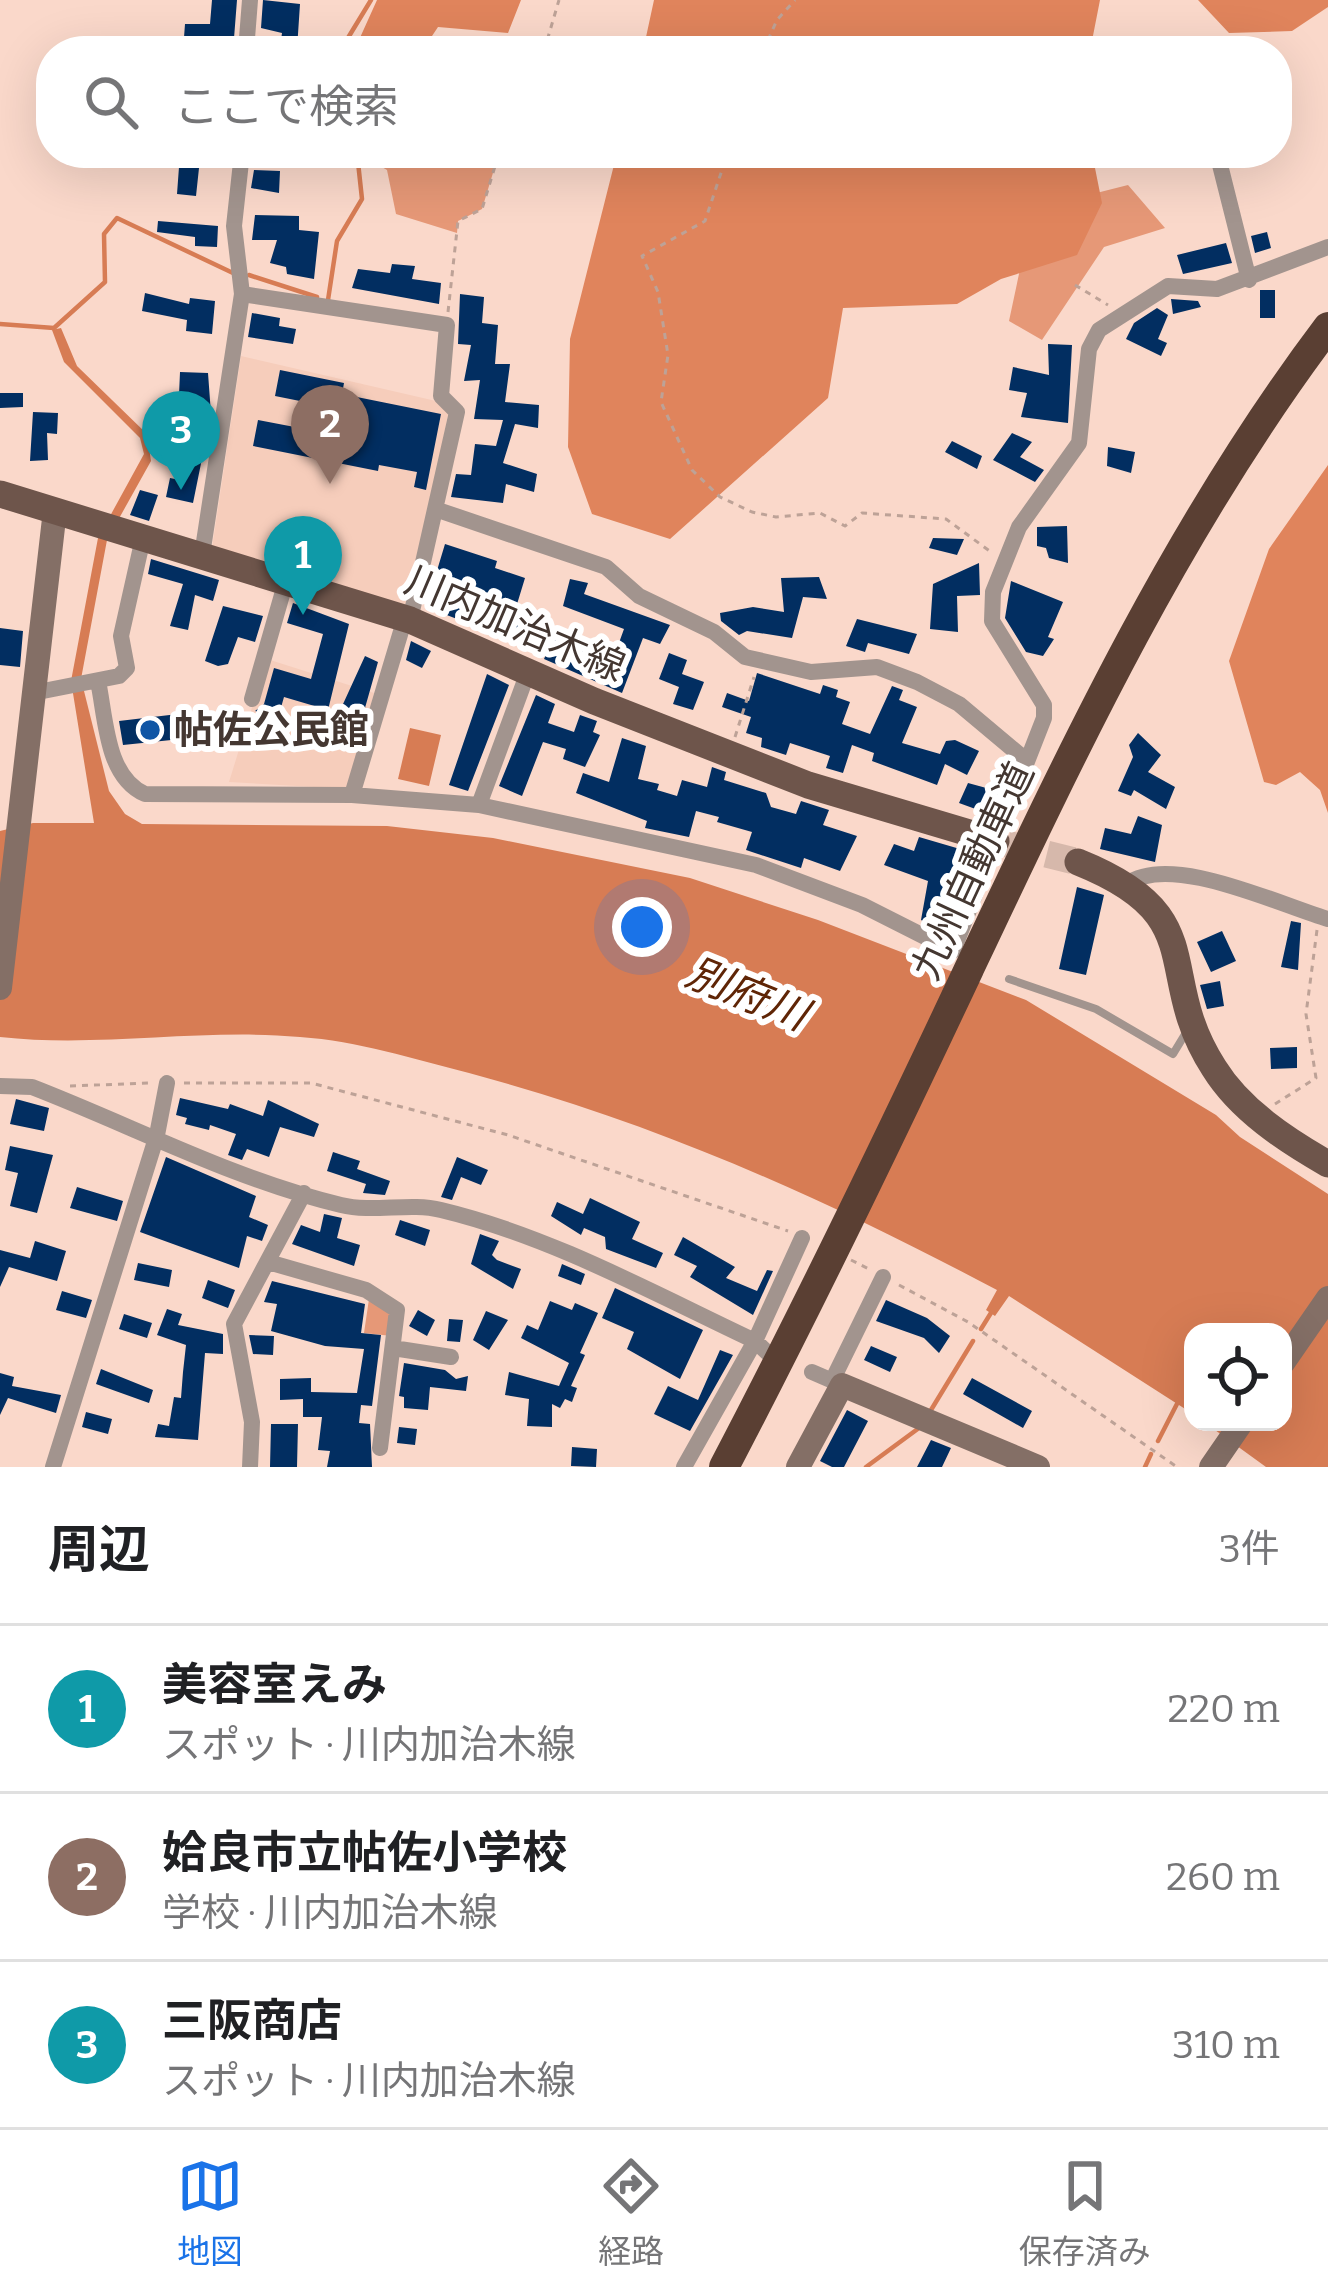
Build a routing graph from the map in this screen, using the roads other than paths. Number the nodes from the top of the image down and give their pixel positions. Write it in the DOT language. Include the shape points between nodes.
graph roads {
  1 [pos="250,0"];
  2 [pos="247,36"];
  3 [pos="241,168"];
  4 [pos="1221,168"];
  5 [pos="1328,247"];
  6 [pos="1249,280"];
  7 [pos="242,294"];
  8 [pos="1328,327"];
  9 [pos="1328,362"];
  10 [pos="0,494"];
  11 [pos="55,510"];
  12 [pos="438,510"];
  13 [pos="143,538"];
  14 [pos="202,554"];
  15 [pos="286,581"];
  16 [pos="407,619"];
  17 [pos="528,672"];
  18 [pos="86,685"];
  19 [pos="33,694"];
  20 [pos="252,699"];
  21 [pos="1027,761"];
  22 [pos="10,792"];
  23 [pos="352,795"];
  24 [pos="479,805"];
  25 [pos="996,841"];
  26 [pos="1078,862"];
  27 [pos="1127,884"];
  28 [pos="1323,918"];
  29 [pos="991,971"];
  30 [pos="0,988"];
  31 [pos="1193,1020"];
  32 [pos="167,1083"];
  33 [pos="0,1086"];
  34 [pos="157,1135"];
  35 [pos="1328,1164"];
  36 [pos="304,1193"];
  37 [pos="802,1238"];
  38 [pos="268,1262"];
  39 [pos="883,1277"];
  40 [pos="831,1286"];
  41 [pos="1328,1298"];
  42 [pos="755,1341"];
  43 [pos="393,1348"];
  44 [pos="1292,1350"];
  45 [pos="451,1357"];
  46 [pos="772,1357"];
  47 [pos="812,1372"];
  48 [pos="837,1383"];
  49 [pos="1237,1431"];
  50 [pos="380,1448"];
  51 [pos="53,1467"];
  52 [pos="250,1467"];
  53 [pos="684,1467"];
  54 [pos="724,1467"];
  55 [pos="747,1467"];
  56 [pos="798,1467"];
  57 [pos="1038,1467"];
  58 [pos="1211,1467"];
  1 -- 2 [label="street"];
  3 -- 7 [label="street" via="235,226"];
  4 -- 6 [label="street"];
  5 -- 6 [label="street"];
  6 -- 21 [label="street" via="1216,289 1168,286 1099,329 1089,349 1079,443 1003,557 992,621 1044,704"];
  7 -- 12 [label="street" via="447,325 441,396 457,412"];
  7 -- 14 [label="street"];
  8 -- 29 [label="highway, 九州自動車道" via="1193,527 1102,694"];
  9 -- 29 [label="highway, 九州自動車道" via="1211,538 1130,682"];
  10 -- 11 [label="main road, 川内加治木線"];
  11 -- 13 [label="main road, 川内加治木線"];
  11 -- 19 [label="main road"];
  12 -- 16 [label="street"];
  12 -- 21 [label="street" via="607,567 639,596 746,657 812,672 878,667 959,704"];
  13 -- 14 [label="main road, 川内加治木線"];
  13 -- 18 [label="street" via="121,636 127,668"];
  14 -- 15 [label="main road, 川内加治木線"];
  15 -- 16 [label="main road, 川内加治木線"];
  15 -- 20 [label="street"];
  16 -- 17 [label="main road, 川内加治木線"];
  16 -- 23 [label="street"];
  17 -- 24 [label="street"];
  17 -- 25 [label="main road, 川内加治木線" via="808,785"];
  18 -- 19 [label="street"];
  18 -- 23 [label="street" via="118,773 145,794"];
  19 -- 22 [label="main road"];
  21 -- 25 [label="street"];
  22 -- 30 [label="main road"];
  23 -- 24 [label="street"];
  24 -- 25 [label="street" via="756,865 953,951"];
  26 -- 27 [label="main road"];
  27 -- 28 [label="street" via="1141,874 1179,875"];
  27 -- 31 [label="main road" via="1165,922"];
  29 -- 31 [label="lane" via="1096,1009 1172,1054"];
  29 -- 40 [label="highway, 九州自動車道"];
  31 -- 35 [label="main road" via="1211,1065 1259,1117"];
  32 -- 34 [label="street"];
  33 -- 34 [label="street" via="32,1087"];
  34 -- 36 [label="street"];
  34 -- 51 [label="street"];
  36 -- 38 [label="street"];
  36 -- 42 [label="street" via="343,1206 434,1208 467,1217"];
  37 -- 42 [label="street"];
  38 -- 43 [label="street" via="366,1290 398,1310"];
  38 -- 52 [label="street" via="234,1324 252,1422"];
  39 -- 48 [label="street"];
  40 -- 54 [label="highway, 九州自動車道"];
  40 -- 55 [label="highway, 九州自動車道"];
  41 -- 44 [label="main road"];
  42 -- 46 [label="street"];
  42 -- 53 [label="street"];
  43 -- 45 [label="street"];
  43 -- 50 [label="street"];
  47 -- 48 [label="street"];
  48 -- 56 [label="main road"];
  48 -- 57 [label="main road"];
  49 -- 58 [label="main road"];
}
